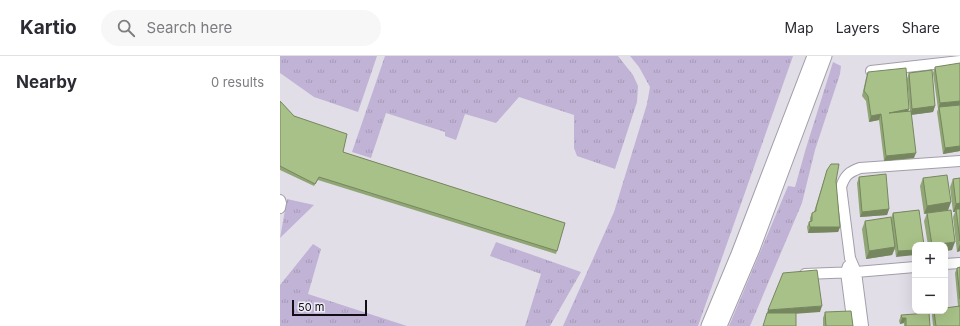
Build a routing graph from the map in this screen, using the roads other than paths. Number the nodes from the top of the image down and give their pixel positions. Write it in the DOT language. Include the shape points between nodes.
graph roads {
  1 [pos="814,56"];
  2 [pos="825,56"];
  3 [pos="960,61"];
  4 [pos="870,71"];
  5 [pos="960,161"];
  6 [pos="280,200"];
  7 [pos="280,208"];
  8 [pos="960,263"];
  9 [pos="948,264"];
  10 [pos="912,267"];
  11 [pos="851,272"];
  12 [pos="795,274"];
  13 [pos="708,326"];
  14 [pos="720,326"];
  15 [pos="853,326"];
  16 [pos="863,326"];
  1 -- 13 [label="street"];
  2 -- 14 [label="street" via="753,249"];
  3 -- 4 [label="street"];
  5 -- 11 [label="street" via="860,168 851,171 841,187"];
  6 -- 7 [label="street"];
  8 -- 9 [label="street"];
  10 -- 11 [label="street"];
  11 -- 12 [label="street"];
  11 -- 15 [label="street"];
  11 -- 16 [label="street"];
}
